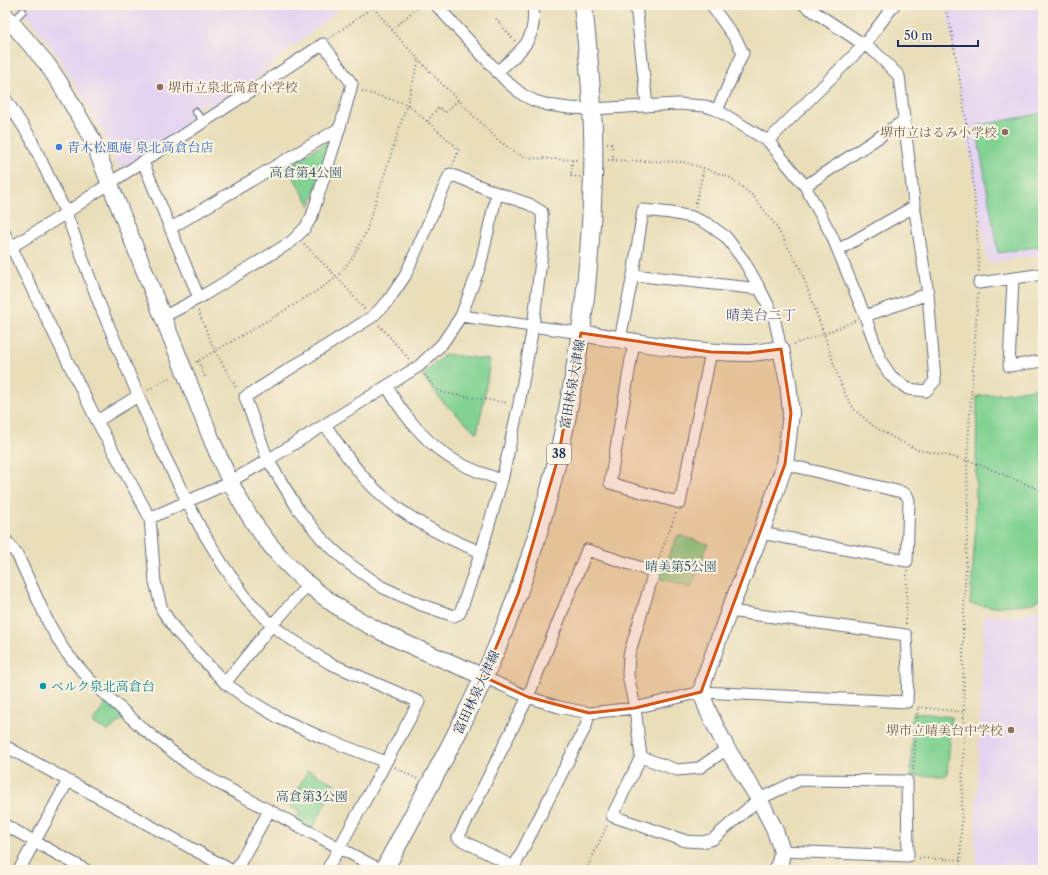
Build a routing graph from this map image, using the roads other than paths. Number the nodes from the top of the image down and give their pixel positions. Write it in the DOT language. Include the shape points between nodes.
graph roads {
  1 [pos="436,5"];
  2 [pos="533,5"];
  3 [pos="583,5"];
  4 [pos="636,5"];
  5 [pos="713,5"];
  6 [pos="804,5"];
  7 [pos="894,5"];
  8 [pos="13,16"];
  9 [pos="865,44"];
  10 [pos="497,72"];
  11 [pos="5,98"];
  12 [pos="647,106"];
  13 [pos="592,109"];
  14 [pos="717,110"];
  15 [pos="195,111"];
  16 [pos="905,120"];
  17 [pos="204,122"];
  18 [pos="338,129"];
  19 [pos="768,141"];
  20 [pos="143,162"];
  21 [pos="110,184"];
  22 [pos="805,186"];
  23 [pos="497,193"];
  24 [pos="914,206"];
  25 [pos="66,213"];
  26 [pos="171,228"];
  27 [pos="5,234"];
  28 [pos="8,248"];
  29 [pos="838,250"];
  30 [pos="1043,274"];
  31 [pos="633,275"];
  32 [pos="1013,278"];
  33 [pos="979,283"];
  34 [pos="760,289"];
  35 [pos="928,294"];
  36 [pos="196,299"];
  37 [pos="461,316"];
  38 [pos="865,316"];
  39 [pos="163,318"];
  40 [pos="533,327"];
  41 [pos="581,333"];
  42 [pos="627,340"];
  43 [pos="781,349"];
  44 [pos="711,352"];
  45 [pos="1043,361"];
  46 [pos="386,386"];
  47 [pos="138,396"];
  48 [pos="97,421"];
  49 [pos="325,425"];
  50 [pos="268,460"];
  51 [pos="785,464"];
  52 [pos="502,480"];
  53 [pos="230,482"];
  54 [pos="187,502"];
  55 [pos="150,518"];
  56 [pos="761,533"];
  57 [pos="5,539"];
  58 [pos="481,552"];
  59 [pos="308,585"];
  60 [pos="729,611"];
  61 [pos="272,625"];
  62 [pos="484,677"];
  63 [pos="225,683"];
  64 [pos="701,692"];
  65 [pos="528,697"];
  66 [pos="635,708"];
  67 [pos="589,713"];
  68 [pos="5,746"];
  69 [pos="727,750"];
  70 [pos="641,757"];
  71 [pos="386,762"];
  72 [pos="68,781"];
  73 [pos="760,799"];
  74 [pos="269,811"];
  75 [pos="5,825"];
  76 [pos="34,842"];
  77 [pos="339,848"];
  78 [pos="782,851"];
  79 [pos="19,870"];
  80 [pos="86,870"];
  81 [pos="231,870"];
  82 [pos="236,870"];
  83 [pos="327,870"];
  84 [pos="380,870"];
  85 [pos="384,870"];
  86 [pos="776,870"];
  1 -- 10 [label="street"];
  2 -- 10 [label="street" via="534,24 531,37 523,49"];
  3 -- 13 [label="main road, 富田林泉大津線 / 38"];
  4 -- 12 [label="street"];
  5 -- 14 [label="street" via="743,53"];
  6 -- 9 [label="street"];
  7 -- 9 [label="street"];
  8 -- 21 [label="street" via="61,85 92,139"];
  9 -- 16 [label="street" via="899,76"];
  9 -- 19 [label="street"];
  10 -- 13 [label="street" via="523,95 535,101 569,108"];
  11 -- 25 [label="street" via="30,138"];
  12 -- 13 [label="street"];
  12 -- 14 [label="street" via="677,104 705,106"];
  13 -- 41 [label="main road, 富田林泉大津線 / 38" via="593,175 589,266"];
  14 -- 19 [label="street"];
  15 -- 17 [label="lane"];
  16 -- 22 [label="street"];
  16 -- 24 [label="street"];
  17 -- 18 [label="street" via="323,44 352,84 347,107"];
  17 -- 20 [label="street"];
  18 -- 26 [label="street"];
  18 -- 36 [label="street" via="312,216 305,228 291,242"];
  19 -- 22 [label="street"];
  20 -- 21 [label="street"];
  20 -- 26 [label="street"];
  21 -- 25 [label="street"];
  21 -- 39 [label="street"];
  22 -- 29 [label="street"];
  23 -- 37 [label="street" via="480,266"];
  23 -- 40 [label="street" via="530,204 542,212 543,244"];
  23 -- 50 [label="street" via="450,174 413,260 388,301 372,317 245,397"];
  24 -- 29 [label="street"];
  24 -- 35 [label="street"];
  25 -- 28 [label="street"];
  25 -- 47 [label="street"];
  26 -- 36 [label="street"];
  27 -- 28 [label="street"];
  28 -- 48 [label="street"];
  29 -- 38 [label="street"];
  30 -- 32 [label="street"];
  31 -- 34 [label="street"];
  31 -- 34 [label="street" via="643,210 671,213 692,217 708,224 726,237"];
  31 -- 42 [label="street"];
  32 -- 33 [label="street"];
  32 -- 45 [label="street" via="1009,366"];
  34 -- 43 [label="street" via="774,317"];
  35 -- 38 [label="street"];
  35 -- 38 [label="street" via="935,381 926,391 908,389 891,376 881,362"];
  36 -- 39 [label="street"];
  37 -- 40 [label="street"];
  37 -- 46 [label="street" via="442,344 419,366"];
  39 -- 53 [label="street"];
  40 -- 41 [label="street"];
  40 -- 52 [label="street"];
  41 -- 42 [label="street"];
  41 -- 62 [label="main road, 富田林泉大津線 / 38" via="558,458 541,522 518,594"];
  42 -- 44 [label="street"];
  42 -- 44 [label="street" via="610,483 680,503"];
  43 -- 44 [label="street" via="749,353"];
  43 -- 51 [label="street" via="791,413"];
  46 -- 49 [label="street"];
  46 -- 52 [label="street" via="395,403 426,438 446,455 475,471"];
  47 -- 48 [label="street"];
  47 -- 54 [label="street"];
  48 -- 55 [label="street"];
  49 -- 50 [label="street"];
  49 -- 58 [label="street" via="350,460 389,502 419,523"];
  50 -- 53 [label="street"];
  50 -- 58 [label="street" via="298,509 322,539 348,563 382,587 418,604 454,616 460,613"];
  51 -- 56 [label="street"];
  51 -- 56 [label="street" via="907,495 907,561"];
  52 -- 58 [label="street"];
  53 -- 54 [label="street"];
  53 -- 59 [label="street" via="244,509 263,536"];
  54 -- 55 [label="street"];
  54 -- 61 [label="street" via="223,565 247,599"];
  55 -- 63 [label="street" via="155,582 162,610 176,632"];
  56 -- 60 [label="street"];
  57 -- 74 [label="street" via="18,556 48,622 64,650 89,679 142,728 192,767"];
  59 -- 61 [label="street"];
  59 -- 62 [label="street" via="336,606 370,626"];
  60 -- 64 [label="street"];
  60 -- 64 [label="street" via="906,635 907,702"];
  61 -- 63 [label="street"];
  61 -- 71 [label="street" via="329,663 420,702"];
  62 -- 65 [label="street"];
  62 -- 85 [label="main road, 富田林泉大津線 / 38"];
  63 -- 71 [label="street" via="281,719 322,738"];
  64 -- 66 [label="street"];
  64 -- 69 [label="street"];
  65 -- 66 [label="street" via="587,550 654,572 629,655 628,676"];
  65 -- 67 [label="street"];
  65 -- 67 [label="street" via="458,838 514,867 586,726"];
  66 -- 67 [label="street"];
  66 -- 70 [label="street"];
  68 -- 72 [label="street"];
  69 -- 70 [label="street" via="699,768 677,770"];
  69 -- 73 [label="street"];
  70 -- 73 [label="street" via="612,816 686,841 703,842 714,839"];
  71 -- 77 [label="street"];
  72 -- 76 [label="street"];
  72 -- 81 [label="street"];
  73 -- 78 [label="street"];
  73 -- 78 [label="street" via="800,780 907,781 908,856"];
  74 -- 77 [label="street"];
  74 -- 82 [label="street"];
  75 -- 76 [label="street"];
  76 -- 79 [label="street"];
  76 -- 80 [label="street"];
  77 -- 83 [label="street"];
  77 -- 84 [label="street"];
  78 -- 86 [label="street"];
}
